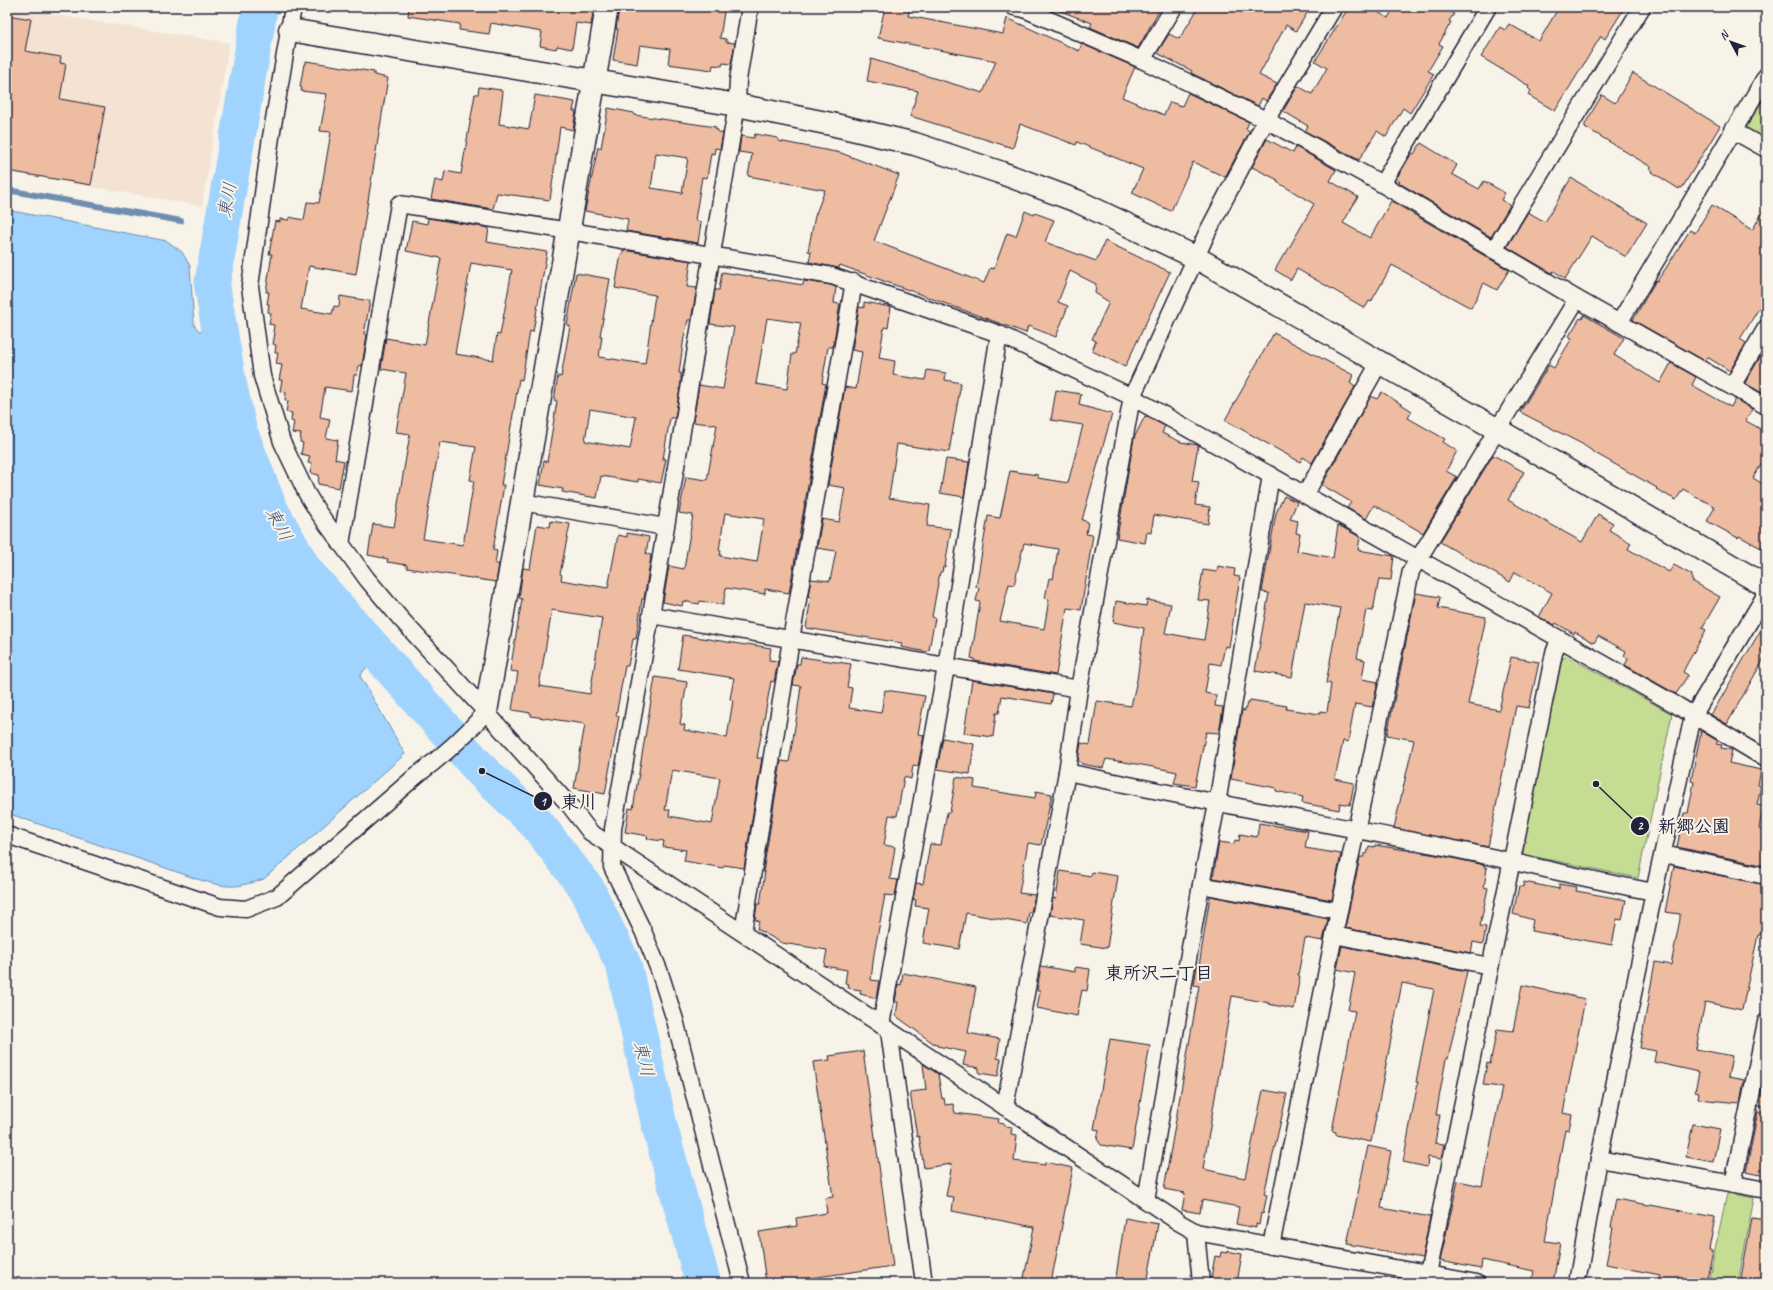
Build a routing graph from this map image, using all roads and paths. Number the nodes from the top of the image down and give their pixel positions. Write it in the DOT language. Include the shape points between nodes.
graph roads {
  1 [pos="293,7"];
  2 [pos="607,7"];
  3 [pos="750,7"];
  4 [pos="1014,7"];
  5 [pos="1174,7"];
  6 [pos="1488,7"];
  7 [pos="1642,7"];
  8 [pos="1332,8"];
  9 [pos="290,30"];
  10 [pos="1142,60"];
  11 [pos="1766,76"];
  12 [pos="594,81"];
  13 [pos="737,105"];
  14 [pos="1266,120"];
  15 [pos="1732,130"];
  16 [pos="1766,149"];
  17 [pos="1382,184"];
  18 [pos="569,231"];
  19 [pos="1494,250"];
  20 [pos="711,255"];
  21 [pos="1196,257"];
  22 [pos="854,282"];
  23 [pos="1576,299"];
  24 [pos="1619,323"];
  25 [pos="1766,328"];
  26 [pos="999,334"];
  27 [pos="1379,363"];
  28 [pos="1732,386"];
  29 [pos="1132,396"];
  30 [pos="1766,406"];
  31 [pos="1498,430"];
  32 [pos="1271,475"];
  33 [pos="1306,495"];
  34 [pos="522,502"];
  35 [pos="665,527"];
  36 [pos="340,544"];
  37 [pos="1418,559"];
  38 [pos="1766,586"];
  39 [pos="1766,594"];
  40 [pos="651,615"];
  41 [pos="791,640"];
  42 [pos="1559,640"];
  43 [pos="946,667"];
  44 [pos="1079,689"];
  45 [pos="486,712"];
  46 [pos="1693,716"];
  47 [pos="1766,759"];
  48 [pos="1067,772"];
  49 [pos="1217,804"];
  50 [pos="1357,829"];
  51 [pos="7,835"];
  52 [pos="613,847"];
  53 [pos="1663,854"];
  54 [pos="1513,861"];
  55 [pos="1766,876"];
  56 [pos="1201,885"];
  57 [pos="1654,892"];
  58 [pos="1338,911"];
  59 [pos="743,932"];
  60 [pos="1334,935"];
  61 [pos="1490,966"];
  62 [pos="1766,1022"];
  63 [pos="885,1028"];
  64 [pos="1005,1107"];
  65 [pos="1599,1159"];
  66 [pos="1733,1184"];
  67 [pos="1766,1190"];
  68 [pos="1146,1200"];
  69 [pos="1196,1232"];
  70 [pos="1271,1246"];
  71 [pos="1428,1274"];
  72 [pos="742,1283"];
  73 [pos="924,1283"];
  74 [pos="1201,1283"];
  75 [pos="1477,1283"];
  76 [pos="1577,1283"];
  1 -- 9 [label="street"];
  2 -- 12 [label="street"];
  3 -- 13 [label="street" via="738,80"];
  4 -- 10 [label="street"];
  5 -- 10 [label="street"];
  6 -- 17 [label="street"];
  7 -- 19 [label="street"];
  8 -- 14 [label="street"];
  9 -- 12 [label="street"];
  9 -- 36 [label="street" via="271,138 250,286 262,376 282,442 307,494"];
  10 -- 14 [label="street"];
  11 -- 15 [label="street"];
  12 -- 13 [label="street"];
  12 -- 18 [label="street"];
  13 -- 20 [label="street"];
  13 -- 21 [label="street" via="915,144 1077,201"];
  14 -- 17 [label="street"];
  14 -- 21 [label="street"];
  15 -- 16 [label="street"];
  15 -- 24 [label="street"];
  17 -- 19 [label="street"];
  18 -- 20 [label="street"];
  18 -- 34 [label="street"];
  18 -- 36 [label="street" via="399,204"];
  19 -- 23 [label="street"];
  20 -- 22 [label="street"];
  20 -- 35 [label="street"];
  21 -- 27 [label="street"];
  21 -- 29 [label="street"];
  22 -- 26 [label="street"];
  22 -- 41 [label="street"];
  23 -- 24 [label="street"];
  23 -- 31 [label="street"];
  24 -- 28 [label="street"];
  25 -- 28 [label="street"];
  26 -- 29 [label="street"];
  26 -- 43 [label="street"];
  27 -- 31 [label="street"];
  27 -- 33 [label="street"];
  28 -- 30 [label="street"];
  29 -- 32 [label="street"];
  29 -- 44 [label="street"];
  31 -- 37 [label="street"];
  31 -- 38 [label="street"];
  32 -- 33 [label="street"];
  32 -- 49 [label="street"];
  33 -- 37 [label="street"];
  34 -- 35 [label="street"];
  34 -- 45 [label="street"];
  35 -- 40 [label="street"];
  36 -- 45 [label="street" via="400,618"];
  37 -- 42 [label="street"];
  37 -- 50 [label="street" via="1411,571"];
  39 -- 46 [label="street"];
  40 -- 41 [label="street"];
  40 -- 52 [label="street" via="613,830"];
  41 -- 43 [label="street"];
  41 -- 59 [label="street"];
  42 -- 46 [label="street"];
  42 -- 54 [label="street" via="1554,653"];
  43 -- 44 [label="street"];
  43 -- 63 [label="street"];
  44 -- 48 [label="street"];
  45 -- 51 [label="street" via="440,758 277,897 246,909 220,907"];
  45 -- 52 [label="street" via="590,832"];
  46 -- 47 [label="street"];
  46 -- 53 [label="street"];
  48 -- 49 [label="street"];
  48 -- 64 [label="street"];
  49 -- 50 [label="street"];
  49 -- 56 [label="street"];
  50 -- 54 [label="street"];
  50 -- 58 [label="street"];
  52 -- 59 [label="street"];
  52 -- 72 [label="street" via="612,867 643,931 675,1020"];
  53 -- 55 [label="street"];
  53 -- 57 [label="street"];
  54 -- 57 [label="street"];
  54 -- 61 [label="street"];
  56 -- 58 [label="street"];
  56 -- 68 [label="street"];
  57 -- 65 [label="street"];
  58 -- 60 [label="street"];
  59 -- 63 [label="street"];
  60 -- 61 [label="street"];
  60 -- 70 [label="street"];
  61 -- 71 [label="street"];
  62 -- 66 [label="street"];
  63 -- 64 [label="street"];
  63 -- 73 [label="street"];
  64 -- 68 [label="street"];
  65 -- 66 [label="street"];
  65 -- 76 [label="street"];
  66 -- 67 [label="street"];
  68 -- 69 [label="street"];
  69 -- 70 [label="street"];
  69 -- 74 [label="street"];
  70 -- 71 [label="street"];
  71 -- 75 [label="street"];
}
